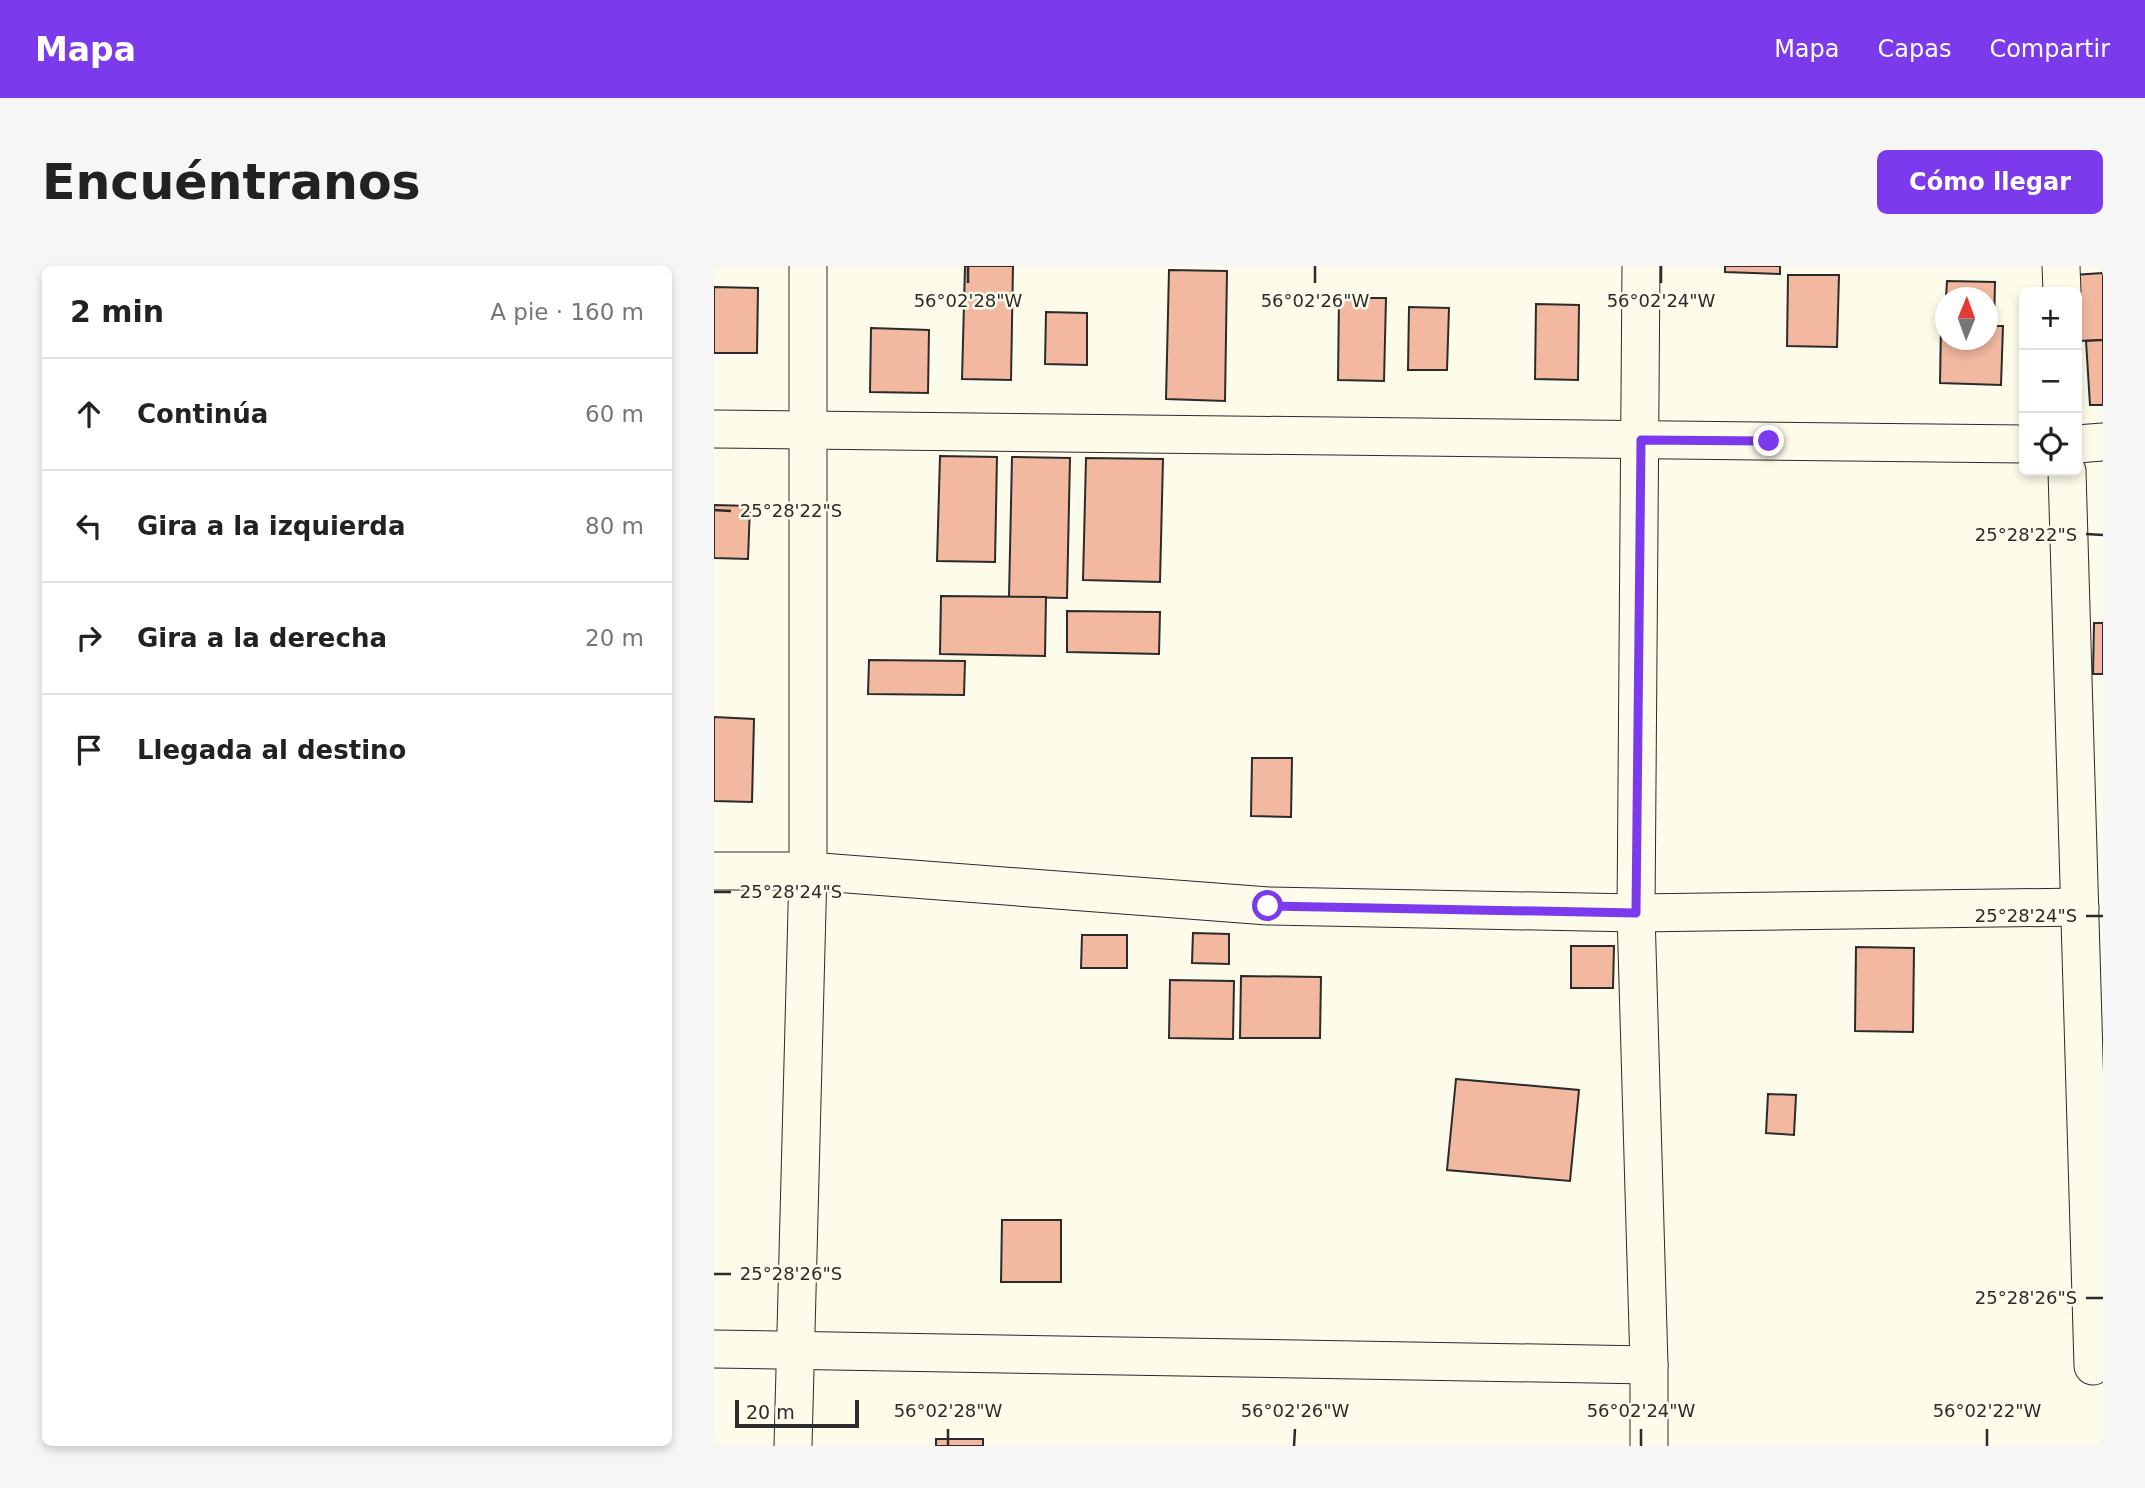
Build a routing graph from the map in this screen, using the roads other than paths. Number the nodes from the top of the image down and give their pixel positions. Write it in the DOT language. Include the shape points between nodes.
graph roads {
  1 [pos="808,266"];
  2 [pos="1641,266"];
  3 [pos="2061,266"];
  4 [pos="2062,287"];
  5 [pos="714,429"];
  6 [pos="808,429"];
  7 [pos="1641,440"];
  8 [pos="2103,442"];
  9 [pos="2082,443"];
  10 [pos="2019,444"];
  11 [pos="2067,476"];
  12 [pos="714,871"];
  13 [pos="808,872"];
  14 [pos="2080,907"];
  15 [pos="1636,913"];
  16 [pos="714,1349"];
  17 [pos="797,1351"];
  18 [pos="1649,1365"];
  19 [pos="2093,1366"];
  20 [pos="793,1446"];
  21 [pos="1649,1446"];
  1 -- 6 [label="street"];
  2 -- 7 [label="street"];
  3 -- 4 [label="street"];
  5 -- 6 [label="street"];
  6 -- 7 [label="street"];
  6 -- 13 [label="street"];
  7 -- 10 [label="street"];
  7 -- 15 [label="street"];
  8 -- 9 [label="street"];
  11 -- 14 [label="street"];
  12 -- 13 [label="street"];
  13 -- 15 [label="street" via="1268,906"];
  13 -- 17 [label="street"];
  14 -- 15 [label="street"];
  14 -- 19 [label="street"];
  15 -- 18 [label="street"];
  16 -- 17 [label="street"];
  17 -- 18 [label="street"];
  17 -- 20 [label="street"];
  18 -- 21 [label="street"];
}
